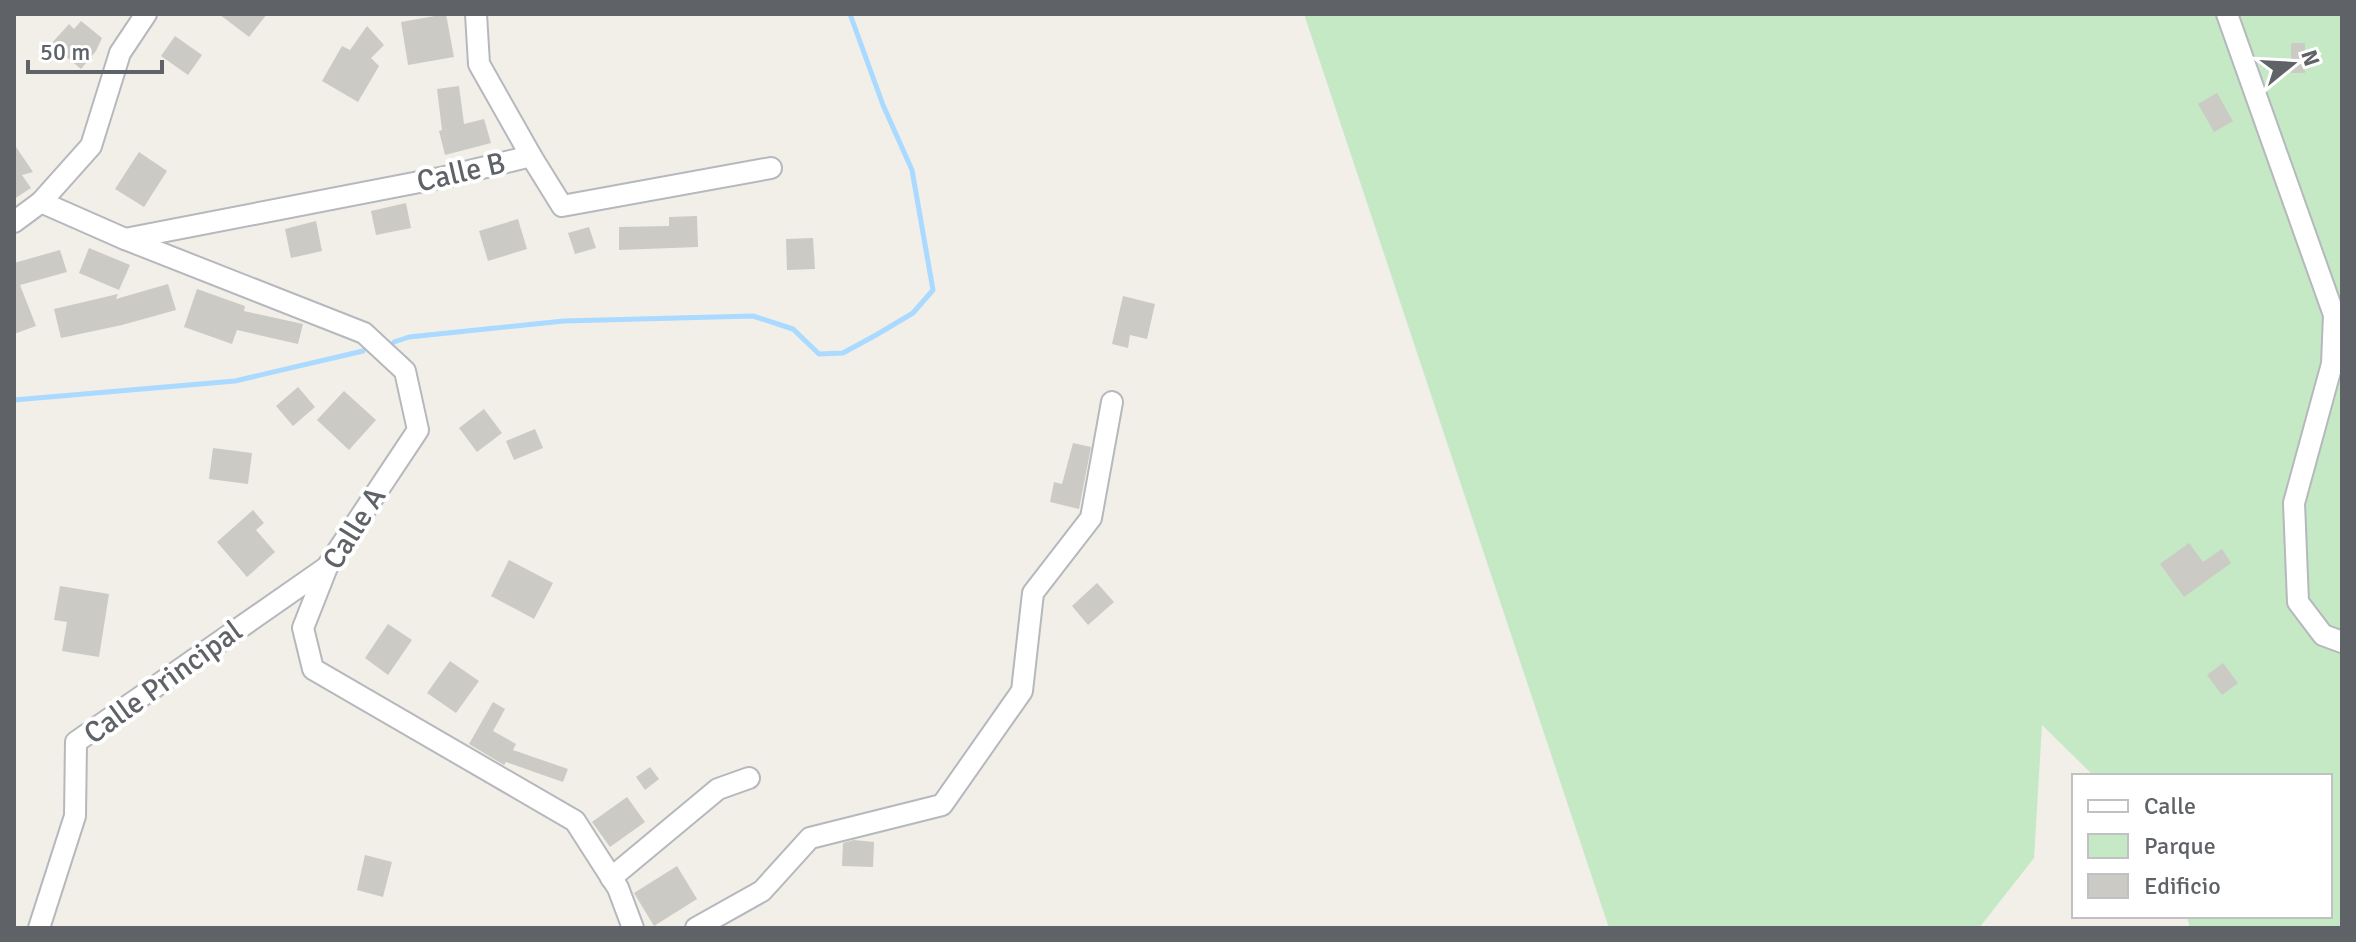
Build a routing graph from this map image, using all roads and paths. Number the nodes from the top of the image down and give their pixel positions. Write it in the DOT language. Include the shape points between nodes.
graph roads {
  1 [pos="146,14"];
  2 [pos="476,14"];
  3 [pos="2227,14"];
  4 [pos="531,156"];
  5 [pos="771,168"];
  6 [pos="41,202"];
  7 [pos="14,222"];
  8 [pos="125,239"];
  9 [pos="1112,402"];
  10 [pos="327,567"];
  11 [pos="2342,642"];
  12 [pos="749,778"];
  13 [pos="611,878"];
  14 [pos="39,928"];
  15 [pos="633,928"];
  16 [pos="696,928"];
  1 -- 6 [label="street" via="120,53 91,146"];
  2 -- 4 [label="street" via="479,64"];
  3 -- 11 [label="street" via="2334,315 2332,364 2294,503 2298,602 2323,635"];
  4 -- 5 [label="street, Calle B" via="562,206"];
  4 -- 8 [label="street, Calle B"];
  6 -- 7 [label="street"];
  6 -- 8 [label="street, Calle A"];
  8 -- 10 [label="street, Calle A" via="364,333 405,371 418,430"];
  9 -- 16 [label="street" via="1091,518 1033,593 1022,691 942,805 810,838 762,891"];
  10 -- 13 [label="street, Calle A" via="303,628 313,669 575,821"];
  10 -- 14 [label="street, Calle Principal" via="76,742 75,816"];
  12 -- 13 [label="street" via="718,789"];
  13 -- 15 [label="street, Calle A"];
}
